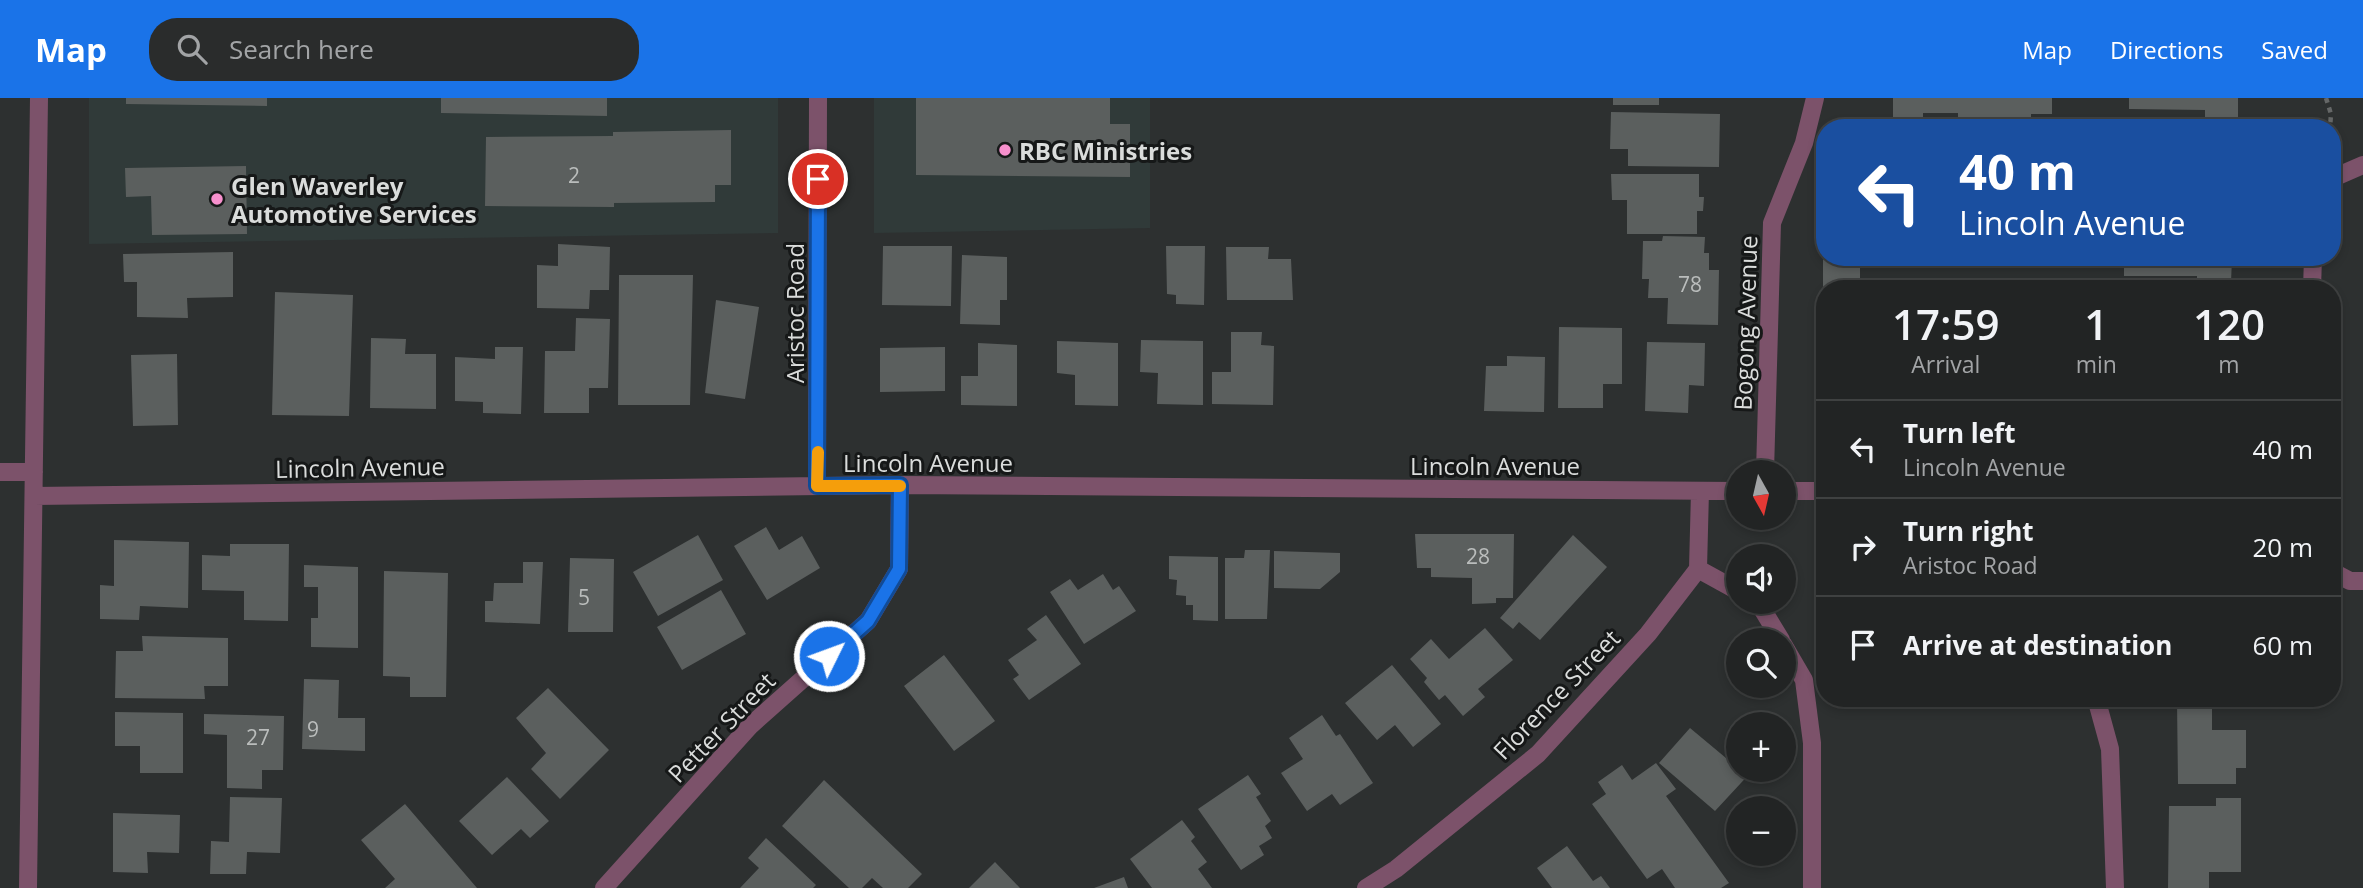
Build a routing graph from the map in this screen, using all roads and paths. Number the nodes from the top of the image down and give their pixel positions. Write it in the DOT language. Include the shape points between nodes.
graph roads {
  1 [pos="39,98"];
  2 [pos="818,98"];
  3 [pos="1815,98"];
  4 [pos="2326,98"];
  5 [pos="2331,119"];
  6 [pos="2363,165"];
  7 [pos="2341,175"];
  8 [pos="1765,460"];
  9 [pos="0,472"];
  10 [pos="33,472"];
  11 [pos="900,485"];
  12 [pos="817,486"];
  13 [pos="1700,491"];
  14 [pos="1726,491"];
  15 [pos="1796,491"];
  16 [pos="1816,491"];
  17 [pos="34,496"];
  18 [pos="1698,569"];
  19 [pos="2341,576"];
  20 [pos="2363,581"];
  21 [pos="1726,584"];
  22 [pos="1796,666"];
  23 [pos="2098,707"];
  24 [pos="28,888"];
  25 [pos="604,888"];
  26 [pos="1366,888"];
  27 [pos="1812,888"];
  28 [pos="2115,888"];
  1 -- 10 [label="street"];
  2 -- 12 [label="street, Aristoc Road"];
  3 -- 8 [label="street, Bogong Avenue" via="1804,143 1772,223"];
  4 -- 5 [label="path"];
  6 -- 7 [label="street"];
  9 -- 10 [label="street"];
  10 -- 17 [label="street"];
  11 -- 12 [label="street, Lincoln Avenue"];
  11 -- 13 [label="street, Lincoln Avenue"];
  11 -- 25 [label="street, Petter Street" via="899,569 868,621 750,726"];
  12 -- 17 [label="street, Lincoln Avenue"];
  13 -- 14 [label="street, Lincoln Avenue"];
  13 -- 18 [label="street"];
  15 -- 16 [label="street"];
  17 -- 24 [label="street"];
  18 -- 21 [label="street"];
  18 -- 26 [label="street, Florence Street" via="1648,634 1538,754"];
  19 -- 20 [label="street"];
  22 -- 27 [label="street" via="1804,680 1812,743"];
  23 -- 28 [label="street" via="2110,749"];
}
